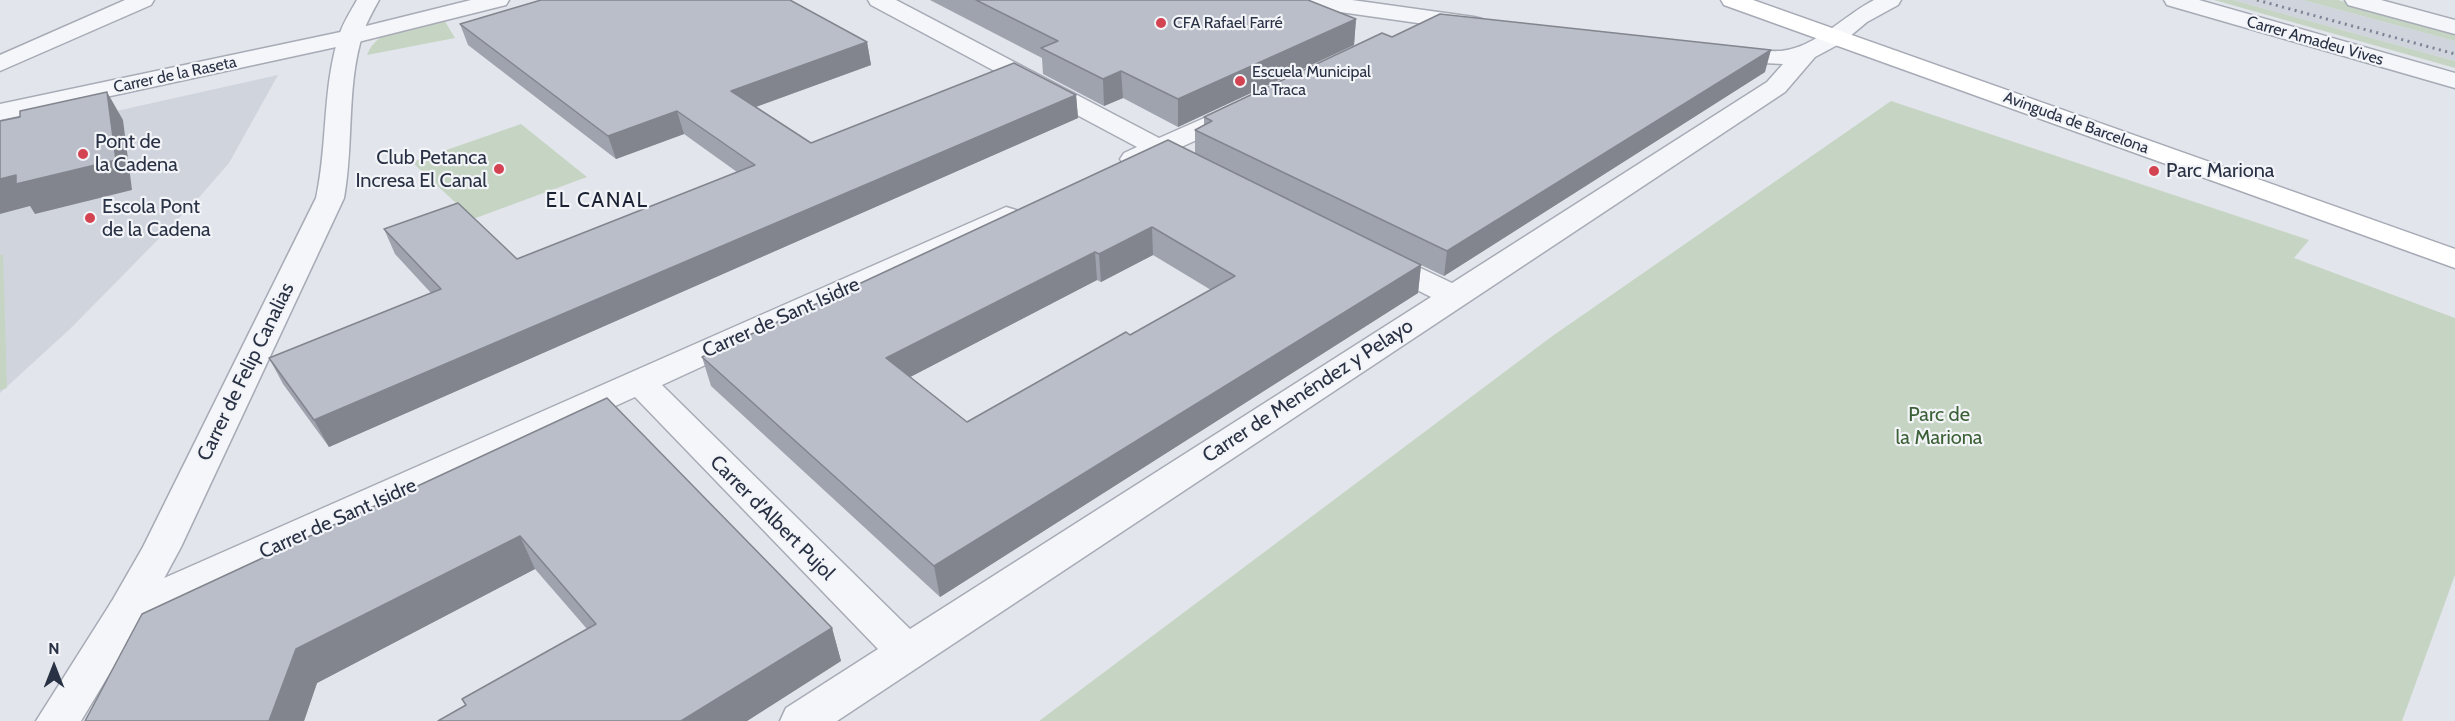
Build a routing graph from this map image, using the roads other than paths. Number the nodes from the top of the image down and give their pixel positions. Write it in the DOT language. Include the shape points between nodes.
graph roads {
  1 [pos="143,0"];
  2 [pos="369,0"];
  3 [pos="498,0"];
  4 [pos="879,0"];
  5 [pos="1305,0"];
  6 [pos="1732,0"];
  7 [pos="1890,0"];
  8 [pos="2175,0"];
  9 [pos="2356,0"];
  10 [pos="464,8"];
  11 [pos="1433,19"];
  12 [pos="1491,26"];
  13 [pos="2455,27"];
  14 [pos="1401,35"];
  15 [pos="350,37"];
  16 [pos="1821,45"];
  17 [pos="1703,52"];
  18 [pos="0,64"];
  19 [pos="2455,81"];
  20 [pos="1261,102"];
  21 [pos="0,112"];
  22 [pos="1160,148"];
  23 [pos="1190,164"];
  24 [pos="1104,171"];
  25 [pos="1028,206"];
  26 [pos="1359,250"];
  27 [pos="2455,258"];
  28 [pos="1453,296"];
  29 [pos="639,381"];
  30 [pos="126,612"];
  31 [pos="907,652"];
  32 [pos="58,721"];
  33 [pos="802,721"];
  1 -- 18 [label="street"];
  2 -- 10 [label="street, Carrer de la Raseta" via="381,8 395,10"];
  2 -- 15 [label="street, Carrer de Felip Canalias"];
  3 -- 10 [label="street, Carrer de la Raseta"];
  4 -- 22 [label="street"];
  5 -- 11 [label="street"];
  6 -- 16 [label="main road, Avinguda de Barcelona"];
  7 -- 16 [label="street, Carrer de Menéndez y Pelayo"];
  8 -- 19 [label="street, Carrer Amadeu Vives"];
  9 -- 13 [label="street"];
  10 -- 15 [label="street, Carrer de la Raseta"];
  11 -- 12 [label="street"];
  11 -- 14 [label="street"];
  15 -- 21 [label="street, Carrer de la Raseta"];
  15 -- 30 [label="street, Carrer de Felip Canalias" via="330,198 162,546"];
  16 -- 17 [label="street" via="1788,57"];
  16 -- 27 [label="main road, Avinguda de Barcelona"];
  16 -- 28 [label="street, Carrer de Menéndez y Pelayo" via="1776,87"];
  20 -- 22 [label="street"];
  22 -- 23 [label="street"];
  22 -- 24 [label="street"];
  25 -- 29 [label="street, Carrer de Sant Isidre"];
  26 -- 28 [label="street"];
  28 -- 31 [label="street, Carrer de Menéndez y Pelayo"];
  29 -- 30 [label="street, Carrer de Sant Isidre"];
  29 -- 31 [label="street, Carrer d'Albert Pujol"];
  30 -- 32 [label="street, Carrer de Felip Canalias"];
  31 -- 33 [label="street, Carrer de Menéndez y Pelayo"];
}
